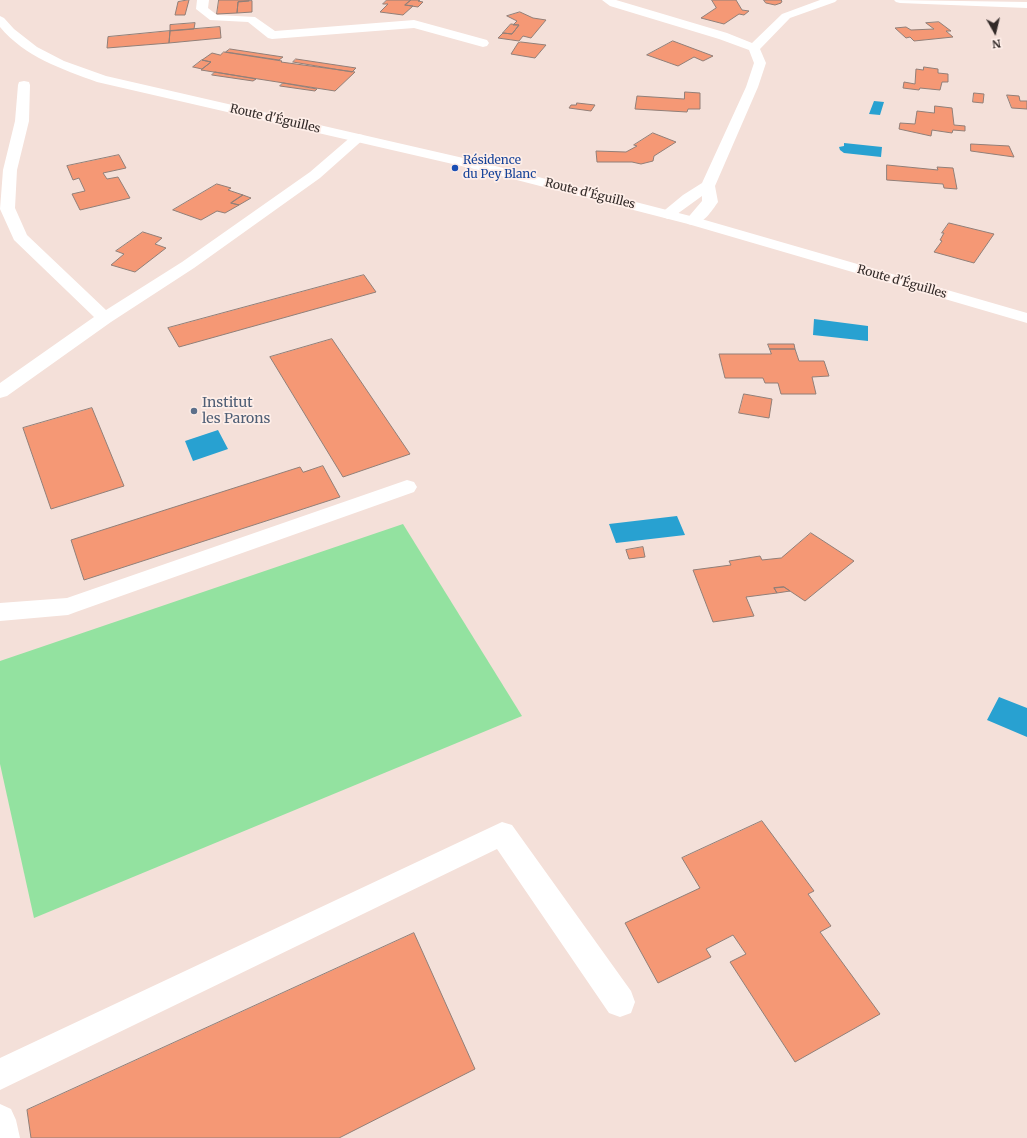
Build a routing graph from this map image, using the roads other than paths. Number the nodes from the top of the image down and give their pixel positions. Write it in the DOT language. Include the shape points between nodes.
graph roads {
  1 [pos="203,0"];
  2 [pos="608,0"];
  3 [pos="832,0"];
  4 [pos="900,0"];
  5 [pos="951,1"];
  6 [pos="1027,5"];
  7 [pos="0,20"];
  8 [pos="483,43"];
  9 [pos="754,48"];
  10 [pos="24,85"];
  11 [pos="358,138"];
  12 [pos="708,186"];
  13 [pos="668,214"];
  14 [pos="693,220"];
  15 [pos="105,318"];
  16 [pos="1027,318"];
  17 [pos="0,392"];
  18 [pos="407,487"];
  19 [pos="0,612"];
  20 [pos="620,1002"];
  21 [pos="0,1074"];
  22 [pos="0,1120"];
  23 [pos="4,1138"];
  1 -- 8 [label="street" via="202,9 214,18 251,19 272,35 414,24"];
  2 -- 9 [label="street"];
  3 -- 9 [label="street" via="786,16"];
  4 -- 5 [label="street"];
  5 -- 6 [label="street"];
  7 -- 11 [label="street, Route d'Éguilles" via="19,41 62,65 102,79"];
  9 -- 12 [label="street" via="760,63 752,87"];
  10 -- 15 [label="street" via="22,121 10,170 7,208 20,237"];
  11 -- 13 [label="street, Route d'Éguilles"];
  11 -- 15 [label="street" via="315,175 188,265"];
  12 -- 13 [label="street"];
  12 -- 14 [label="street" via="710,202"];
  13 -- 14 [label="street, Route d'Éguilles"];
  14 -- 16 [label="street, Route d'Éguilles"];
  15 -- 17 [label="street"];
  18 -- 19 [label="street" via="68,606"];
  20 -- 21 [label="street" via="502,834"];
  22 -- 23 [label="street"];
}
